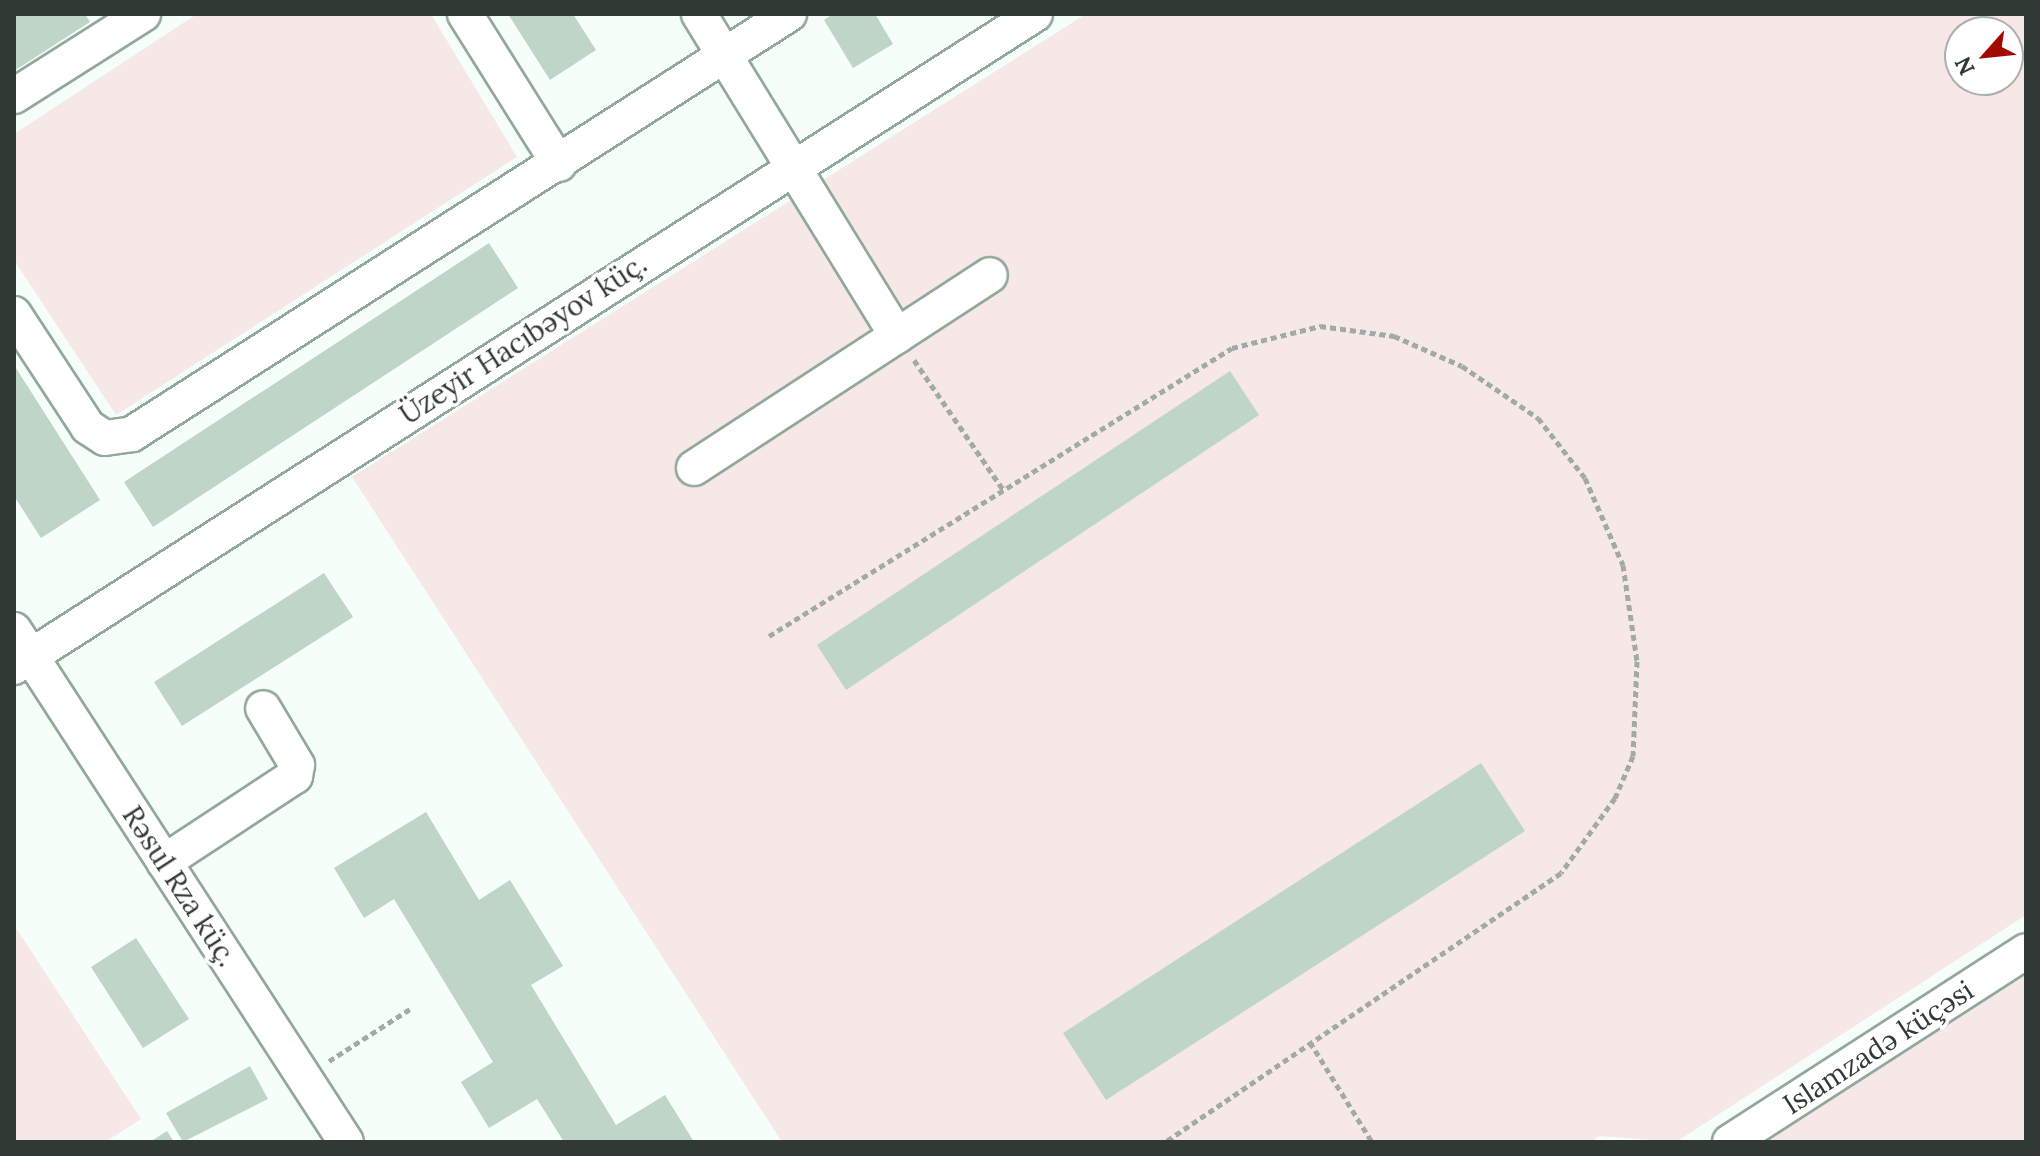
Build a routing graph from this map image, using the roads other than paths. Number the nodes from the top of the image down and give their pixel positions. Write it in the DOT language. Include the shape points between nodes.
graph roads {
  1 [pos="143,14"];
  2 [pos="465,14"];
  3 [pos="699,14"];
  4 [pos="789,14"];
  5 [pos="1035,14"];
  6 [pos="725,56"];
  7 [pos="14,96"];
  8 [pos="559,164"];
  9 [pos="794,165"];
  10 [pos="990,275"];
  11 [pos="14,314"];
  12 [pos="897,336"];
  13 [pos="694,468"];
  14 [pos="20,651"];
  15 [pos="263,708"];
  16 [pos="164,862"];
  17 [pos="2026,951"];
  18 [pos="346,1142"];
  19 [pos="1730,1142"];
  1 -- 7 [label="street"];
  2 -- 8 [label="street"];
  3 -- 6 [label="street"];
  4 -- 6 [label="street"];
  5 -- 9 [label="street, Üzeyir Hacıbəyov küç."];
  6 -- 8 [label="street"];
  6 -- 9 [label="street"];
  8 -- 11 [label="street" via="132,434 105,438 88,427"];
  9 -- 12 [label="street"];
  9 -- 14 [label="street, Üzeyir Hacıbəyov küç."];
  10 -- 12 [label="street"];
  12 -- 13 [label="street"];
  14 -- 16 [label="street, Rəsul Rza küç."];
  15 -- 16 [label="street" via="297,765 295,776"];
  16 -- 18 [label="street, Rəsul Rza küç."];
  17 -- 19 [label="street, Islamzadə küçəsi"];
}
